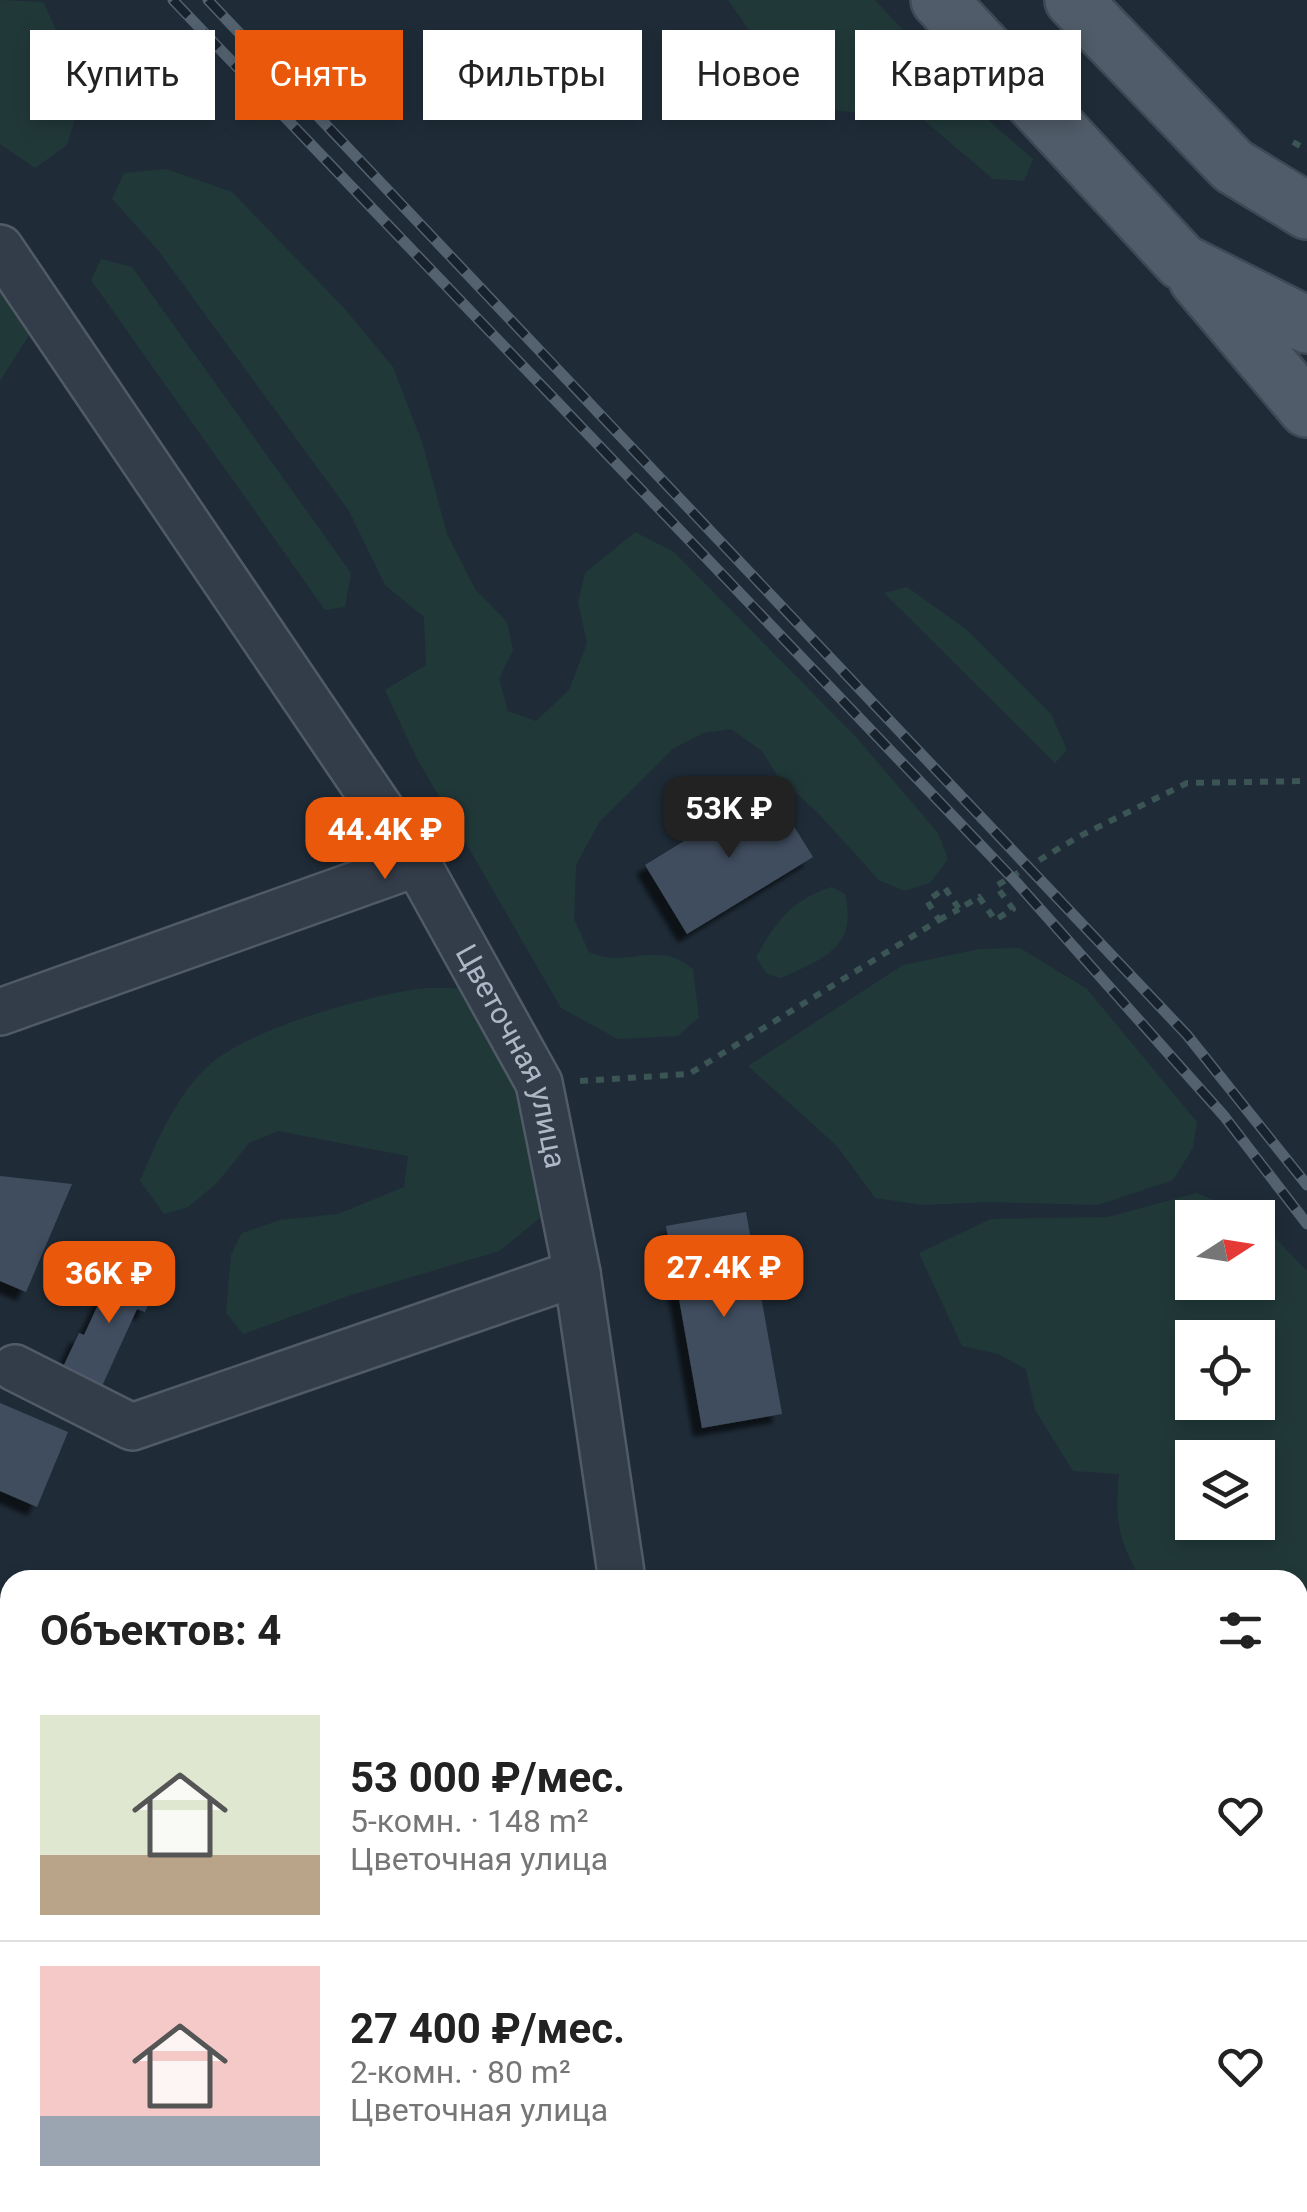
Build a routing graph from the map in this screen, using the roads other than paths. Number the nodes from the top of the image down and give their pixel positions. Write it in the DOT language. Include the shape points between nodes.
graph roads {
  1 [pos="939,0"];
  2 [pos="1073,0"];
  3 [pos="1307,211"];
  4 [pos="0,248"];
  5 [pos="1182,262"];
  6 [pos="1307,325"];
  7 [pos="1307,409"];
  8 [pos="417,863"];
  9 [pos="0,1012"];
  10 [pos="578,1273"];
  11 [pos="15,1368"];
  12 [pos="621,1570"];
  1 -- 5 [label="main road"];
  2 -- 3 [label="main road" via="1233,166"];
  4 -- 8 [label="street, Цветочная улица"];
  5 -- 6 [label="main road"];
  5 -- 7 [label="main road"];
  8 -- 9 [label="street"];
  8 -- 10 [label="street, Цветочная улица" via="539,1083"];
  10 -- 11 [label="street" via="132,1427"];
  10 -- 12 [label="street, Цветочная улица"];
}
